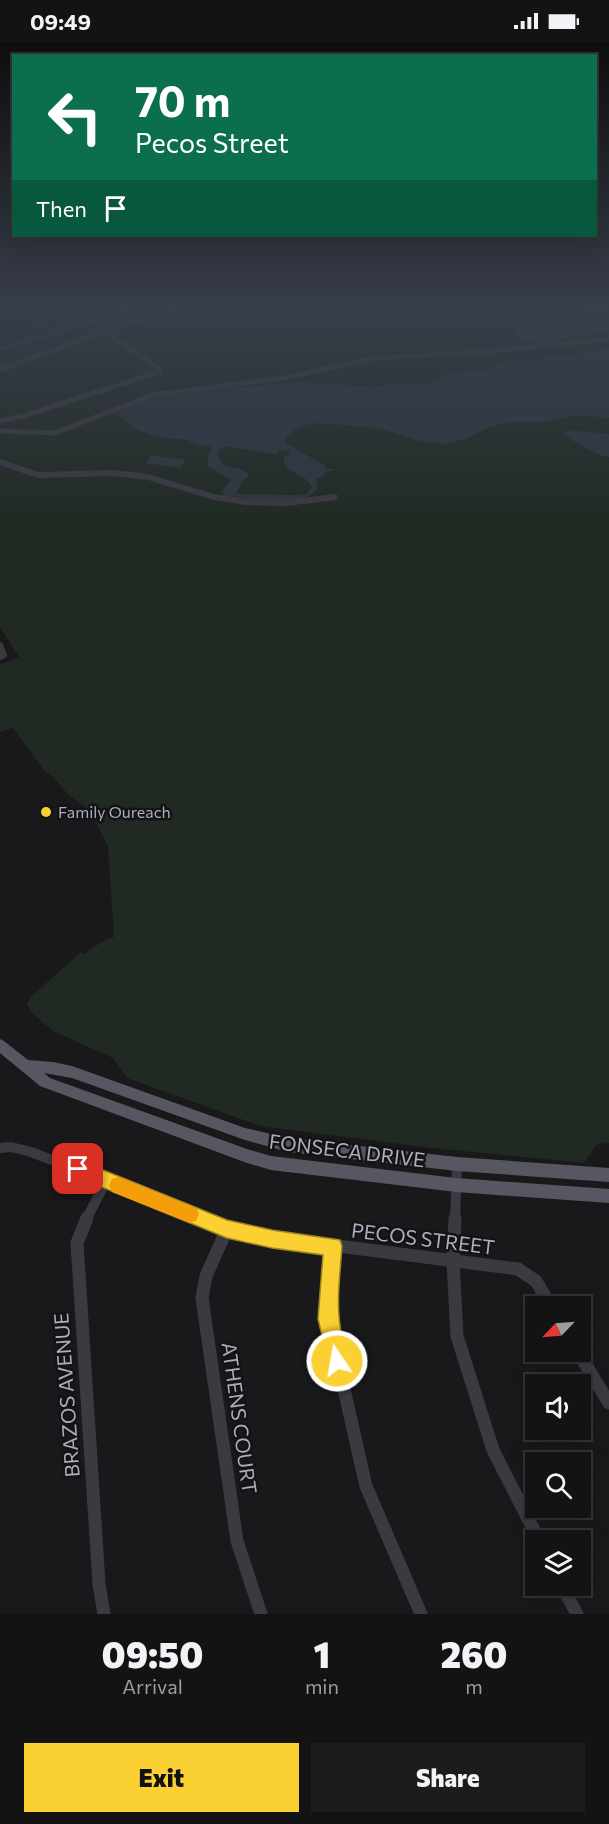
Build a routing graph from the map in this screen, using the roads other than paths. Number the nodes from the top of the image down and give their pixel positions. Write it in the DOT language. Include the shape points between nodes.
graph roads {
  1 [pos="136,379"];
  2 [pos="271,379"];
  3 [pos="23,416"];
  4 [pos="2,419"];
  5 [pos="0,431"];
  6 [pos="30,433"];
  7 [pos="0,462"];
  8 [pos="335,497"];
  9 [pos="0,645"];
  10 [pos="0,657"];
  11 [pos="0,1045"];
  12 [pos="28,1066"];
  13 [pos="0,1148"];
  14 [pos="457,1164"];
  15 [pos="609,1175"];
  16 [pos="106,1181"];
  17 [pos="456,1185"];
  18 [pos="609,1196"];
  19 [pos="227,1229"];
  20 [pos="333,1246"];
  21 [pos="453,1261"];
  22 [pos="544,1296"];
  23 [pos="584,1362"];
  24 [pos="609,1404"];
  25 [pos="534,1530"];
  26 [pos="567,1596"];
  27 [pos="104,1614"];
  28 [pos="261,1614"];
  29 [pos="421,1614"];
  30 [pos="577,1614"];
  1 -- 3 [label="street"];
  2 -- 6 [label="street" via="174,390 131,401 63,431"];
  3 -- 4 [label="street"];
  3 -- 6 [label="street" via="20,426"];
  5 -- 6 [label="street"];
  7 -- 8 [label="street" via="38,475 113,473 148,477 214,497 246,502 286,503"];
  9 -- 10 [label="street" via="4,655"];
  11 -- 12 [label="main road, FONSECA DRIVE"];
  12 -- 14 [label="main road, FONSECA DRIVE" via="72,1072 279,1143"];
  12 -- 17 [label="main road, FONSECA DRIVE" via="45,1082 255,1158 292,1167"];
  13 -- 16 [label="street, PECOS STREET" via="25,1150"];
  14 -- 15 [label="main road, FONSECA DRIVE"];
  14 -- 17 [label="street"];
  16 -- 19 [label="street, PECOS STREET"];
  16 -- 27 [label="street, BRAZOS AVENUE" via="77,1243"];
  17 -- 18 [label="main road, FONSECA DRIVE"];
  17 -- 21 [label="street"];
  19 -- 20 [label="street, PECOS STREET"];
  19 -- 28 [label="street, ATHENS COURT" via="206,1276 202,1298 237,1541"];
  20 -- 21 [label="street, PECOS STREET"];
  20 -- 29 [label="street" via="328,1319 360,1465"];
  21 -- 22 [label="street, PECOS STREET" via="518,1269 531,1277"];
  21 -- 25 [label="street" via="457,1336 484,1427"];
  23 -- 24 [label="street"];
  26 -- 30 [label="street"];
}
